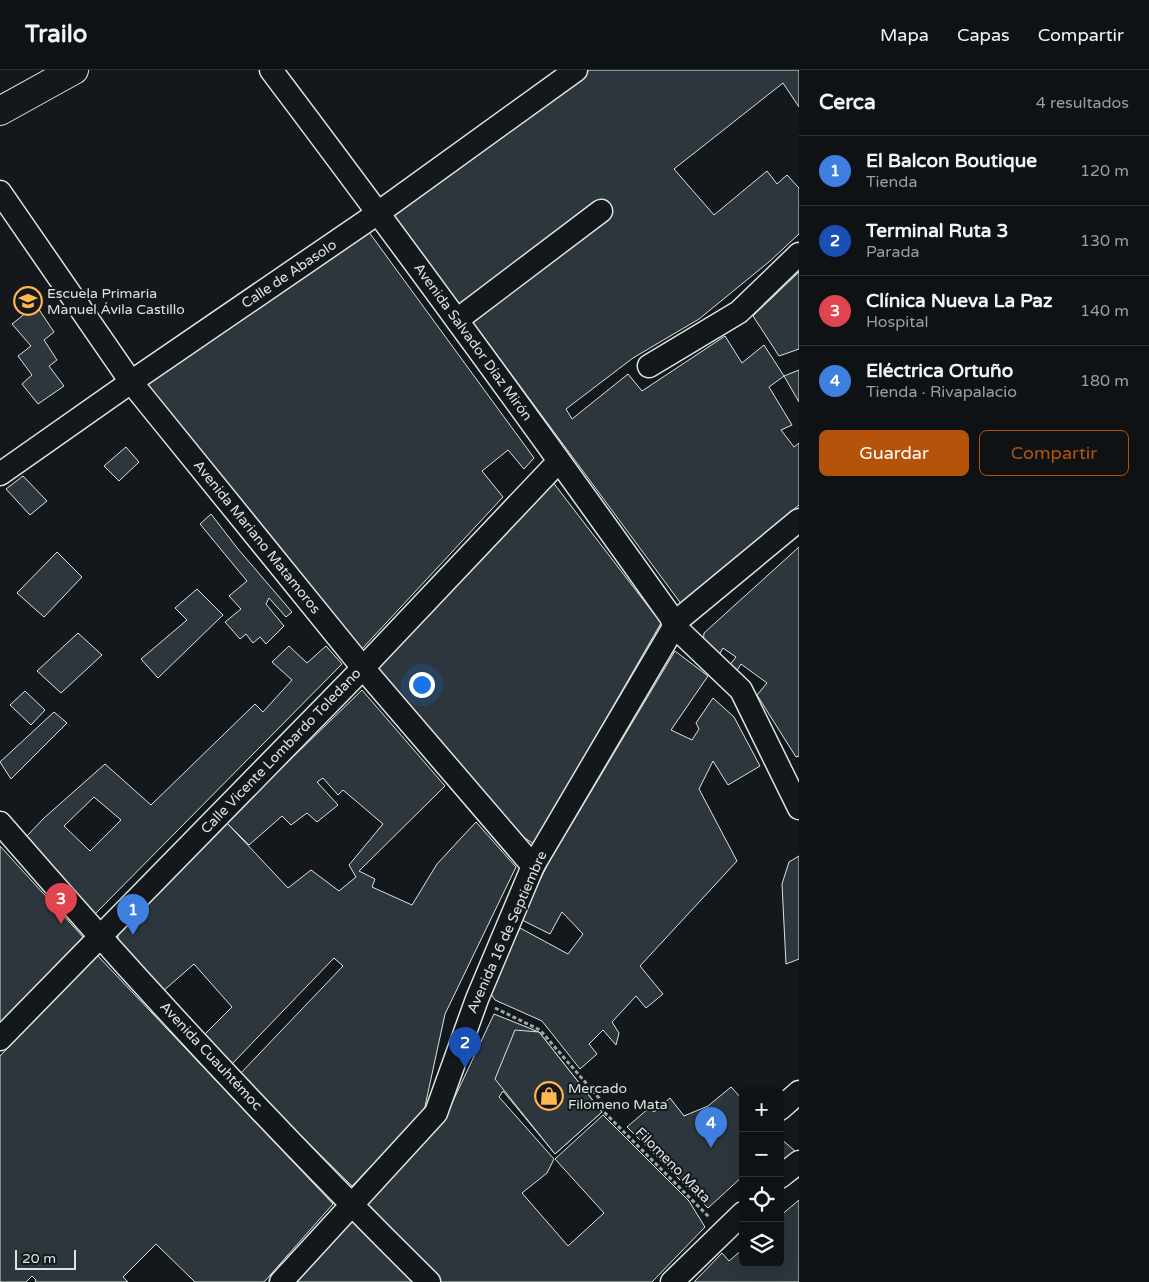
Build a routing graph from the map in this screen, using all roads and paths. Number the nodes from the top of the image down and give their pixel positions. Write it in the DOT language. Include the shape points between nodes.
graph roads {
  1 [pos="74,70"];
  2 [pos="271,70"];
  3 [pos="576,70"];
  4 [pos="0,112"];
  5 [pos="0,192"];
  6 [pos="601,211"];
  7 [pos="378,213"];
  8 [pos="799,254"];
  9 [pos="457,320"];
  10 [pos="649,366"];
  11 [pos="131,382"];
  12 [pos="560,461"];
  13 [pos="0,474"];
  14 [pos="799,520"];
  15 [pos="674,621"];
  16 [pos="363,668"];
  17 [pos="799,774"];
  18 [pos="799,808"];
  19 [pos="0,823"];
  20 [pos="533,866"];
  21 [pos="99,937"];
  22 [pos="477,999"];
  23 [pos="0,1038"];
  24 [pos="799,1092"];
  25 [pos="784,1105"];
  26 [pos="799,1162"];
  27 [pos="784,1174"];
  28 [pos="351,1206"];
  29 [pos="739,1217"];
  30 [pos="724,1231"];
  31 [pos="281,1282"];
  32 [pos="429,1282"];
  33 [pos="672,1282"];
  1 -- 4 [label="main road"];
  2 -- 7 [label="street, Avenida Salvador Díaz Mirón"];
  3 -- 7 [label="street, Calle de Abasolo"];
  5 -- 11 [label="street, Avenida Mariano Matamoros"];
  6 -- 9 [label="street"];
  7 -- 9 [label="street, Avenida Salvador Díaz Mirón"];
  7 -- 11 [label="street, Calle de Abasolo"];
  8 -- 10 [label="street" via="739,312"];
  9 -- 12 [label="street, Avenida Salvador Díaz Mirón"];
  11 -- 13 [label="street, Calle de Abasolo"];
  11 -- 16 [label="street, Avenida Mariano Matamoros"];
  12 -- 15 [label="street, Avenida Salvador Díaz Mirón"];
  12 -- 16 [label="street, Calle Vicente Lombardo Toledano"];
  14 -- 15 [label="street, Avenida 16 de Septiembre"];
  15 -- 17 [label="street" via="750,684"];
  15 -- 18 [label="street" via="741,690"];
  15 -- 20 [label="street, Avenida 16 de Septiembre"];
  16 -- 20 [label="street, Avenida Mariano Matamoros"];
  16 -- 21 [label="street, Calle Vicente Lombardo Toledano"];
  19 -- 21 [label="street, Avenida Cuauhtémoc"];
  20 -- 22 [label="street, Avenida 16 de Septiembre"];
  21 -- 23 [label="street, Calle Vicente Lombardo Toledano"];
  21 -- 28 [label="street, Avenida Cuauhtémoc"];
  22 -- 28 [label="street, Avenida 16 de Septiembre" via="436,1113"];
  22 -- 30 [label="path, Filomeno Mata" via="540,1030 598,1098 601,1109"];
  24 -- 25 [label="street"];
  26 -- 27 [label="street"];
  28 -- 31 [label="street, Avenida 16 de Septiembre"];
  28 -- 32 [label="street, Avenida Cuauhtémoc"];
  29 -- 30 [label="street"];
  30 -- 33 [label="street"];
}
